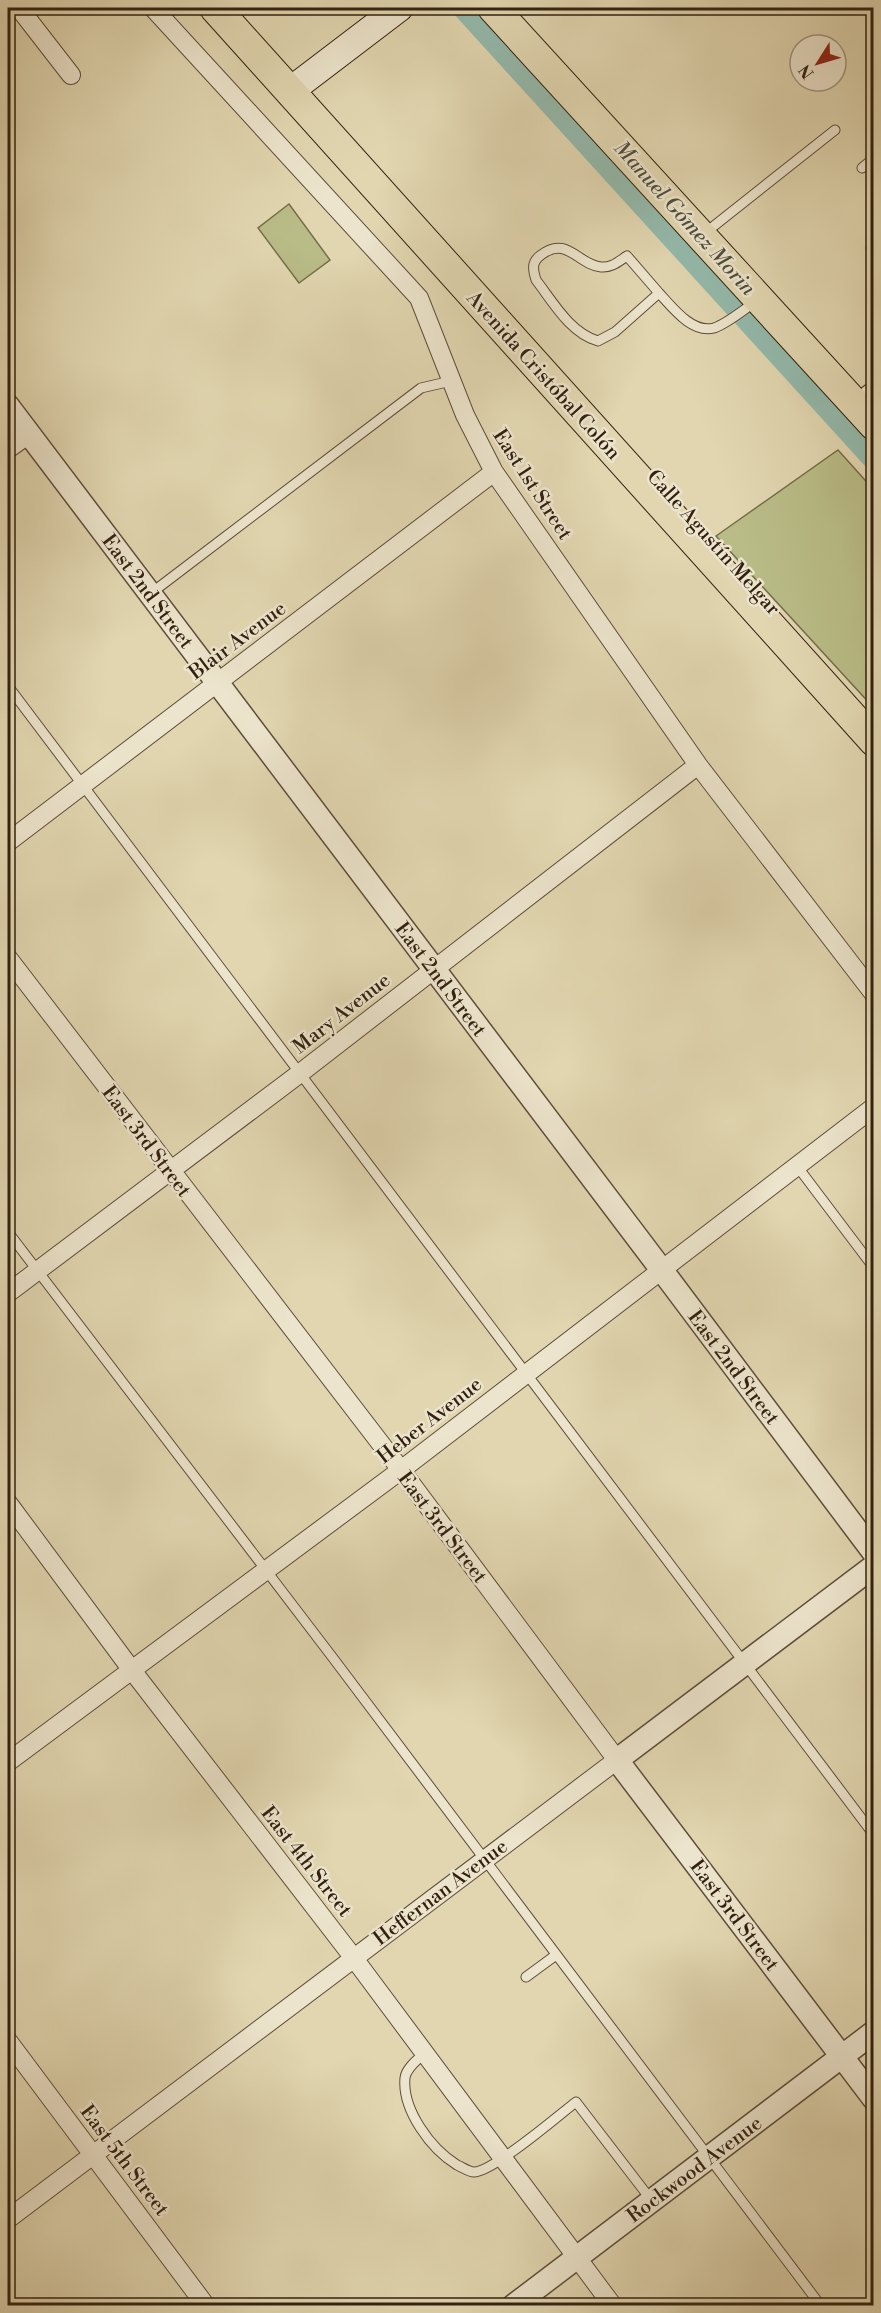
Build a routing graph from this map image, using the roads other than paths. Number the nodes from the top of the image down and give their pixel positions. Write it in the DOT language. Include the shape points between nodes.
graph roads {
  1 [pos="19,8"];
  2 [pos="153,8"];
  3 [pos="215,8"];
  4 [pos="399,8"];
  5 [pos="493,8"];
  6 [pos="71,75"];
  7 [pos="290,91"];
  8 [pos="835,130"];
  9 [pos="873,158"];
  10 [pos="862,168"];
  11 [pos="376,187"];
  12 [pos="701,236"];
  13 [pos="659,293"];
  14 [pos="758,300"];
  15 [pos="451,381"];
  16 [pos="8,406"];
  17 [pos="868,408"];
  18 [pos="29,434"];
  19 [pos="8,449"];
  20 [pos="494,472"];
  21 [pos="150,594"];
  22 [pos="218,683"];
  23 [pos="8,686"];
  24 [pos="873,720"];
  25 [pos="873,741"];
  26 [pos="698,765"];
  27 [pos="82,786"];
  28 [pos="8,842"];
  29 [pos="8,958"];
  30 [pos="434,969"];
  31 [pos="873,994"];
  32 [pos="300,1074"];
  33 [pos="873,1107"];
  34 [pos="797,1166"];
  35 [pos="170,1172"];
  36 [pos="8,1232"];
  37 [pos="873,1268"];
  38 [pos="661,1269"];
  39 [pos="37,1271"];
  40 [pos="8,1293"];
  41 [pos="525,1373"];
  42 [pos="401,1470"];
  43 [pos="8,1503"];
  44 [pos="873,1553"];
  45 [pos="873,1566"];
  46 [pos="266,1570"];
  47 [pos="744,1664"];
  48 [pos="131,1669"];
  49 [pos="617,1760"];
  50 [pos="8,1762"];
  51 [pos="873,1835"];
  52 [pos="484,1859"];
  53 [pos="556,1955"];
  54 [pos="353,1957"];
  55 [pos="526,1977"];
  56 [pos="873,2031"];
  57 [pos="8,2041"];
  58 [pos="425,2053"];
  59 [pos="841,2056"];
  60 [pos="873,2099"];
  61 [pos="94,2155"];
  62 [pos="709,2157"];
  63 [pos="503,2158"];
  64 [pos="652,2200"];
  65 [pos="8,2219"];
  66 [pos="577,2258"];
  67 [pos="206,2306"];
  68 [pos="513,2306"];
  69 [pos="614,2306"];
  70 [pos="821,2306"];
  1 -- 6 [label="street"];
  2 -- 15 [label="street, East 1st Street" via="419,298"];
  3 -- 7 [label="main road, Avenida Cristóbal Colón"];
  4 -- 7 [label="main road"];
  5 -- 12 [label="main road"];
  7 -- 11 [label="main road, Avenida Cristóbal Colón"];
  8 -- 12 [label="lane"];
  9 -- 10 [label="lane"];
  11 -- 24 [label="main road, Calle Agustín Melgar" via="412,211"];
  11 -- 25 [label="main road, Avenida Cristóbal Colón"];
  12 -- 14 [label="main road"];
  13 -- 13 [label="lane" via="615,332 598,341 572,326 536,280 534,262 543,253 557,249 570,250 591,265 601,267 627,256"];
  13 -- 14 [label="lane" via="687,321 713,328"];
  14 -- 17 [label="main road"];
  15 -- 20 [label="street, East 1st Street"];
  15 -- 21 [label="lane" via="422,388"];
  16 -- 18 [label="street, East 2nd Street"];
  18 -- 19 [label="street"];
  18 -- 21 [label="street, East 2nd Street"];
  20 -- 22 [label="street, Blair Avenue"];
  20 -- 26 [label="street, East 1st Street"];
  21 -- 22 [label="street, East 2nd Street"];
  22 -- 27 [label="street, Blair Avenue"];
  22 -- 30 [label="street, East 2nd Street"];
  23 -- 27 [label="lane"];
  26 -- 30 [label="street, Mary Avenue"];
  26 -- 31 [label="street, East 1st Street"];
  27 -- 28 [label="street, Blair Avenue"];
  27 -- 32 [label="lane"];
  29 -- 35 [label="street, East 3rd Street"];
  30 -- 32 [label="street, Mary Avenue"];
  30 -- 38 [label="street, East 2nd Street"];
  32 -- 35 [label="street, Mary Avenue"];
  32 -- 41 [label="lane"];
  33 -- 34 [label="street, Heber Avenue"];
  34 -- 37 [label="lane"];
  34 -- 38 [label="street, Heber Avenue"];
  35 -- 39 [label="street, Mary Avenue"];
  35 -- 42 [label="street, East 3rd Street"];
  36 -- 39 [label="lane"];
  38 -- 41 [label="street, Heber Avenue"];
  38 -- 44 [label="street, East 2nd Street"];
  39 -- 40 [label="street, Mary Avenue"];
  39 -- 46 [label="lane"];
  41 -- 42 [label="street, Heber Avenue"];
  41 -- 47 [label="lane"];
  42 -- 46 [label="street, Heber Avenue"];
  42 -- 49 [label="street, East 3rd Street"];
  43 -- 48 [label="street, East 4th Street"];
  45 -- 47 [label="street, Heffernan Avenue"];
  46 -- 48 [label="street, Heber Avenue"];
  46 -- 52 [label="lane"];
  47 -- 49 [label="street, Heffernan Avenue"];
  47 -- 51 [label="lane"];
  48 -- 50 [label="street, Heber Avenue"];
  48 -- 54 [label="street, East 4th Street"];
  49 -- 52 [label="street, Heffernan Avenue"];
  49 -- 59 [label="street, East 3rd Street"];
  52 -- 53 [label="lane"];
  52 -- 54 [label="street, Heffernan Avenue"];
  53 -- 55 [label="lane"];
  53 -- 62 [label="lane"];
  54 -- 58 [label="street, East 4th Street"];
  54 -- 61 [label="street, Heffernan Avenue"];
  56 -- 59 [label="street, Rockwood Avenue"];
  57 -- 61 [label="street, East 5th Street"];
  58 -- 63 [label="street, East 4th Street"];
  58 -- 63 [label="lane" via="405,2076 411,2111 430,2143 444,2156 475,2172"];
  59 -- 60 [label="street, East 3rd Street"];
  59 -- 62 [label="street, Rockwood Avenue"];
  61 -- 65 [label="street, Heffernan Avenue"];
  61 -- 67 [label="street, East 5th Street"];
  62 -- 64 [label="street, Rockwood Avenue"];
  62 -- 70 [label="lane"];
  63 -- 64 [label="lane" via="576,2102"];
  63 -- 66 [label="street, East 4th Street"];
  64 -- 66 [label="street, Rockwood Avenue"];
  66 -- 68 [label="street, Rockwood Avenue"];
  66 -- 69 [label="street, East 4th Street"];
}
